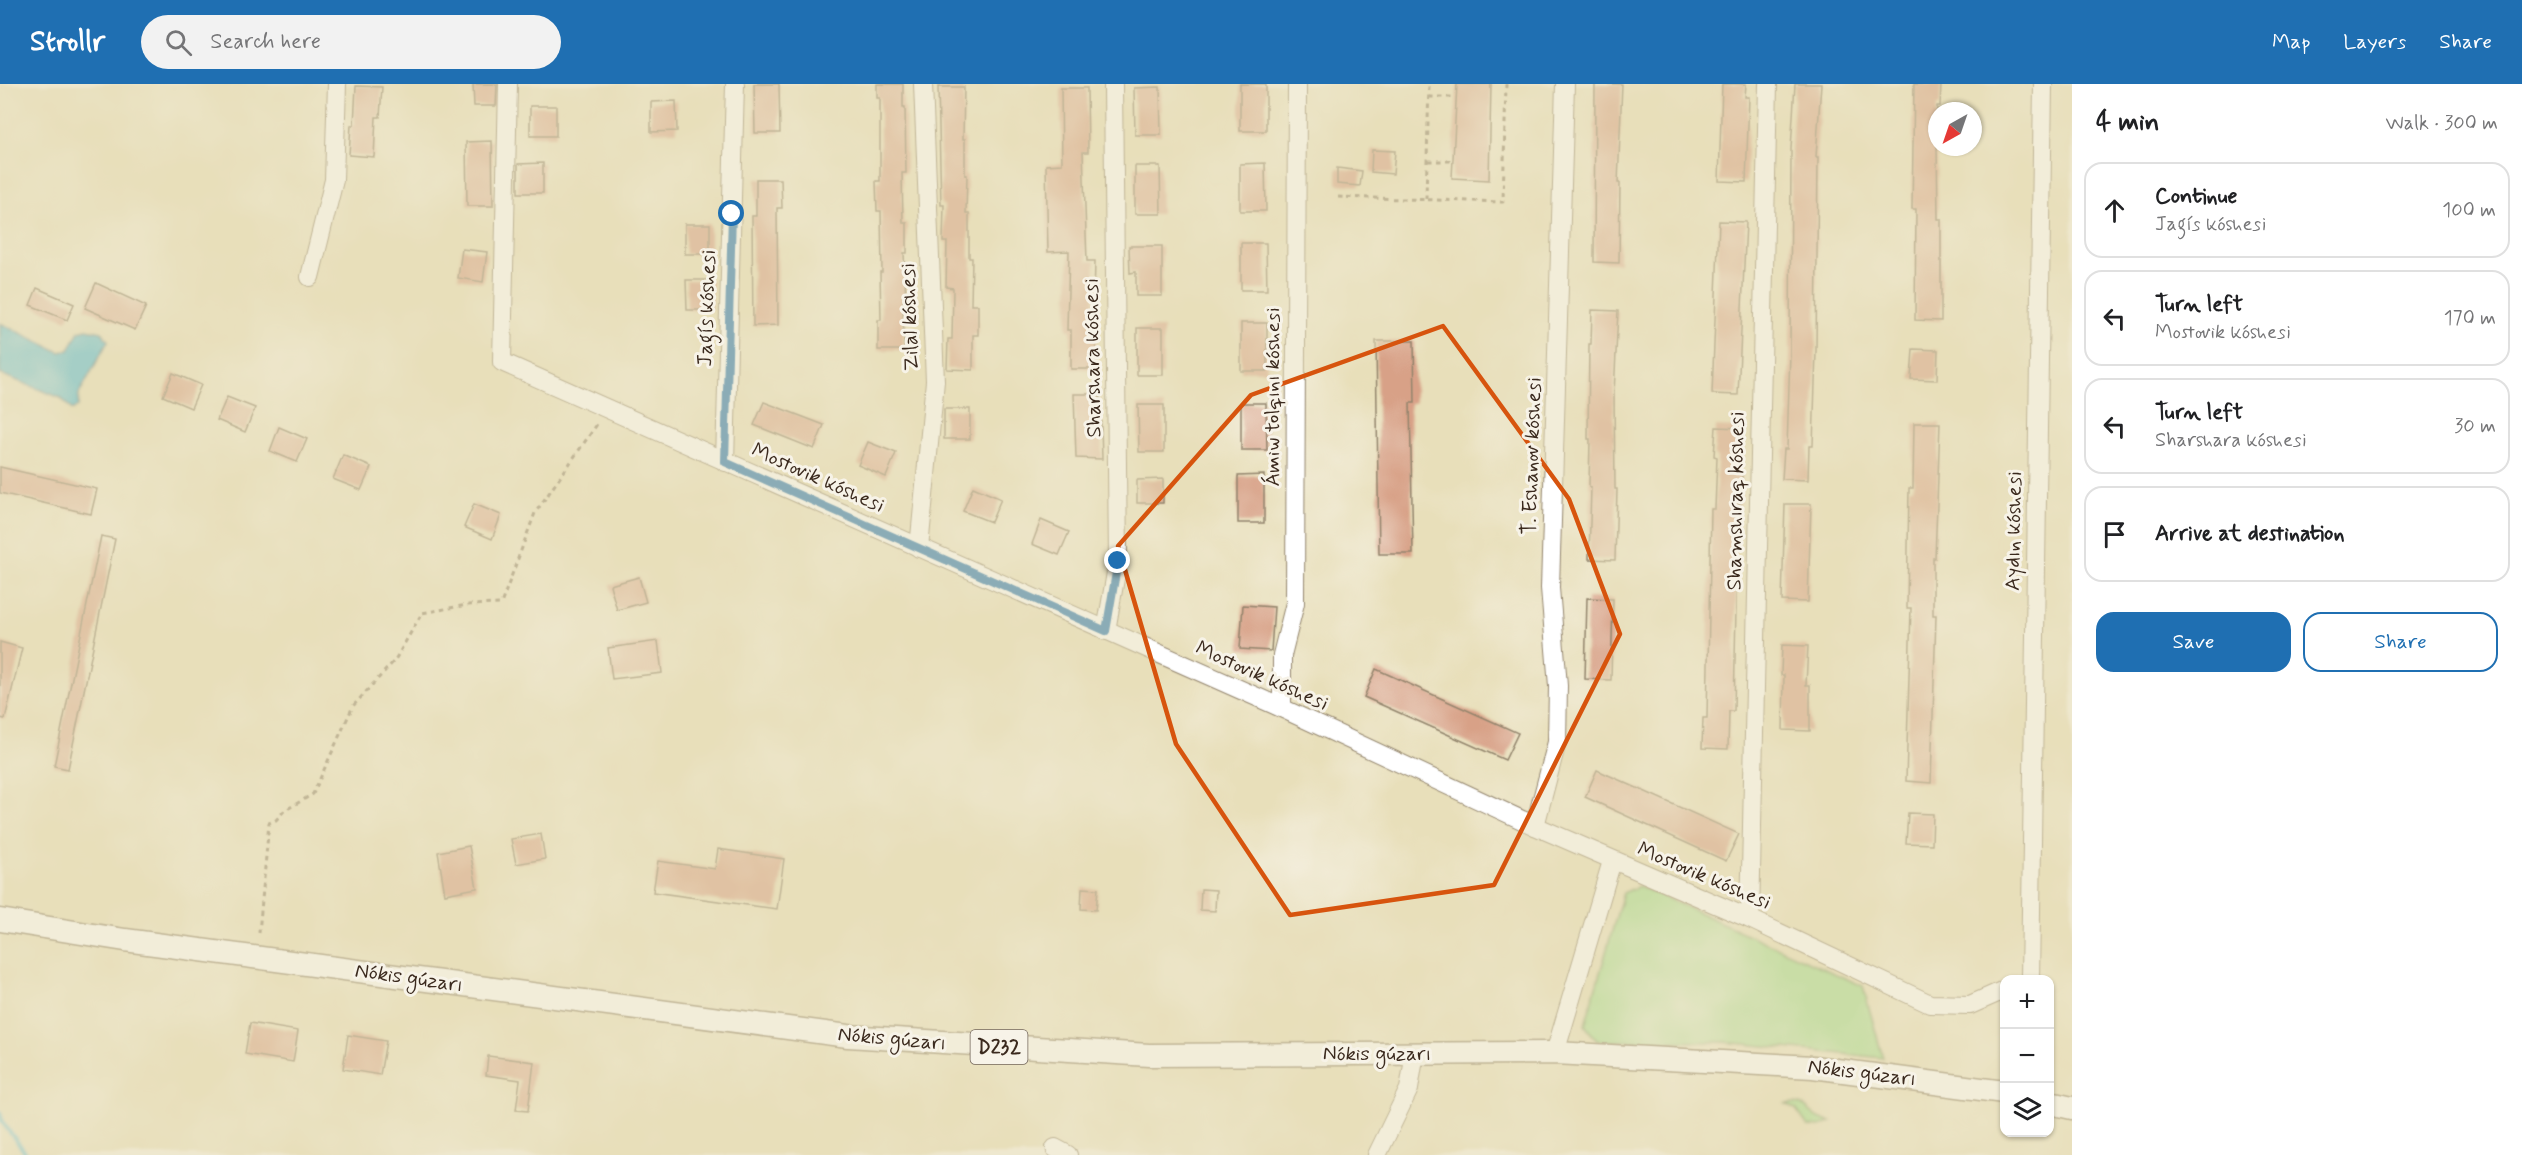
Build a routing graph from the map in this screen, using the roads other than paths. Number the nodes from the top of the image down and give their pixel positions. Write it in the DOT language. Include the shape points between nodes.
graph roads {
  1 [pos="337,84"];
  2 [pos="508,84"];
  3 [pos="735,84"];
  4 [pos="923,84"];
  5 [pos="1113,84"];
  6 [pos="1297,84"];
  7 [pos="1565,84"];
  8 [pos="1768,84"];
  9 [pos="2043,84"];
  10 [pos="310,276"];
  11 [pos="725,462"];
  12 [pos="919,548"];
  13 [pos="1106,631"];
  14 [pos="1282,708"];
  15 [pos="1535,826"];
  16 [pos="1612,861"];
  17 [pos="1750,919"];
  18 [pos="0,920"];
  19 [pos="2029,975"];
  20 [pos="2000,992"];
  21 [pos="1415,1053"];
  22 [pos="1555,1053"];
  23 [pos="2000,1091"];
  24 [pos="2054,1104"];
  25 [pos="2072,1108"];
  26 [pos="1377,1155"];
  1 -- 10 [label="street" via="334,180"];
  2 -- 11 [label="street, Mostovik kóshesi" via="502,362"];
  3 -- 11 [label="street, Jaǵıs kóshesi"];
  4 -- 12 [label="street, Zilal kóshesi" via="935,381"];
  5 -- 13 [label="street, Sharshara kóshesi" via="1118,561"];
  6 -- 14 [label="street, Ámiw tolqını kóshesi" via="1295,603 1282,655"];
  7 -- 15 [label="street, T. Eshanov kóshesi" via="1550,588 1558,686 1557,741"];
  8 -- 17 [label="street, Shamshıraq kóshesi"];
  9 -- 19 [label="street, Aydın kóshesi"];
  11 -- 12 [label="street, Mostovik kóshesi"];
  12 -- 13 [label="street, Mostovik kóshesi"];
  13 -- 14 [label="street, Mostovik kóshesi"];
  14 -- 15 [label="street, Mostovik kóshesi"];
  15 -- 16 [label="street, Mostovik kóshesi"];
  16 -- 17 [label="street, Mostovik kóshesi"];
  16 -- 22 [label="street"];
  17 -- 20 [label="street, Mostovik kóshesi" via="1930,1004 1970,1005"];
  18 -- 21 [label="main road, Nókis gúzarı / D232" via="848,1036 1149,1055"];
  21 -- 22 [label="main road, Nókis gúzarı / D232"];
  21 -- 26 [label="street" via="1409,1089"];
  22 -- 23 [label="main road, Nókis gúzarı / D232" via="1814,1067"];
  24 -- 25 [label="main road"];
}
